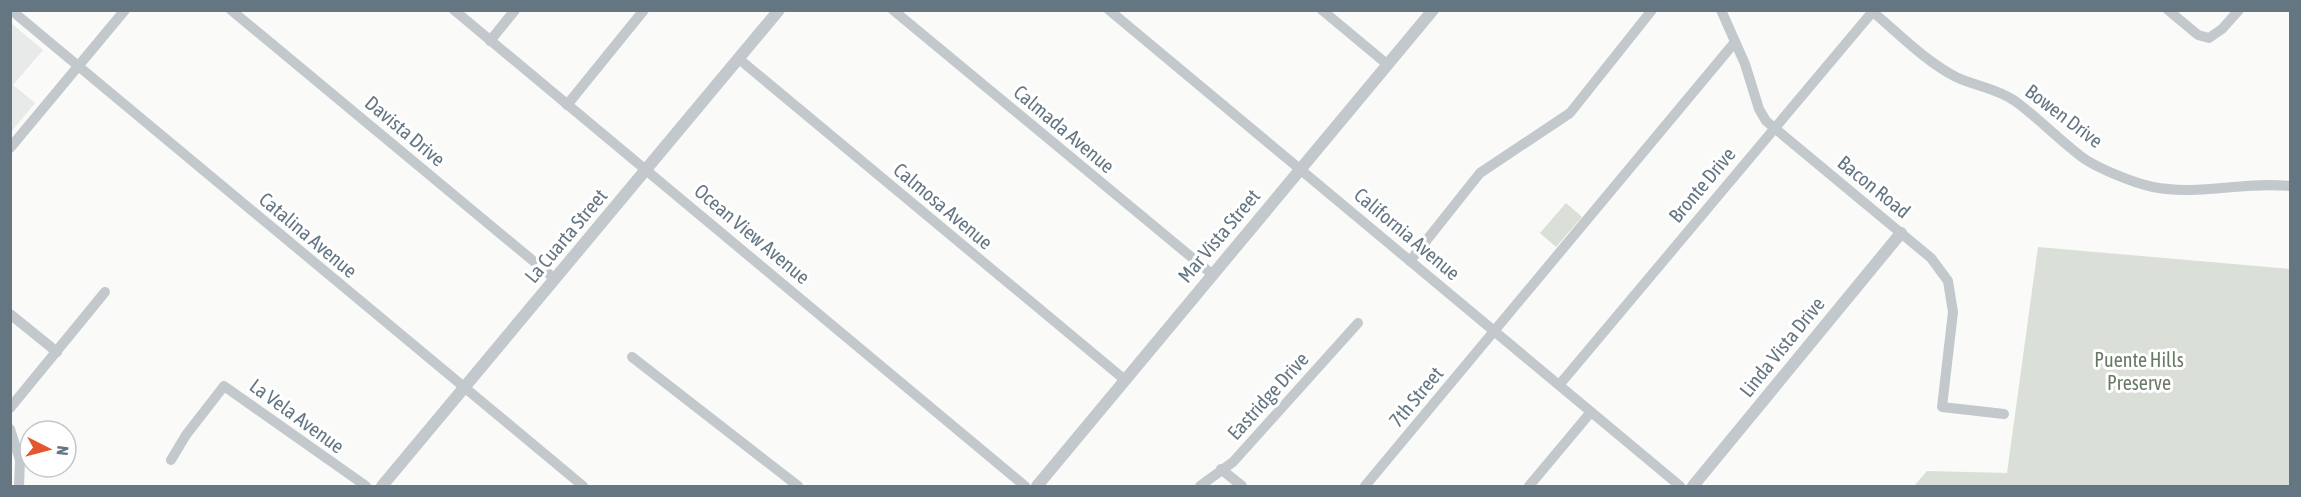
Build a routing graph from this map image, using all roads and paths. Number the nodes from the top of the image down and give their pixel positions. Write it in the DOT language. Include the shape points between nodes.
graph roads {
  1 [pos="11,10"];
  2 [pos="125,10"];
  3 [pos="231,10"];
  4 [pos="454,10"];
  5 [pos="515,10"];
  6 [pos="644,10"];
  7 [pos="779,10"];
  8 [pos="893,10"];
  9 [pos="1109,10"];
  10 [pos="1322,10"];
  11 [pos="1433,10"];
  12 [pos="1652,10"];
  13 [pos="1721,10"];
  14 [pos="2168,10"];
  15 [pos="2239,10"];
  16 [pos="1873,11"];
  17 [pos="490,40"];
  18 [pos="1735,42"];
  19 [pos="739,59"];
  20 [pos="1388,65"];
  21 [pos="78,67"];
  22 [pos="567,105"];
  23 [pos="1773,127"];
  24 [pos="10,148"];
  25 [pos="1300,169"];
  26 [pos="647,170"];
  27 [pos="2290,186"];
  28 [pos="1901,233"];
  29 [pos="1410,261"];
  30 [pos="1213,274"];
  31 [pos="555,279"];
  32 [pos="105,292"];
  33 [pos="10,314"];
  34 [pos="1358,323"];
  35 [pos="1495,331"];
  36 [pos="57,352"];
  37 [pos="632,357"];
  38 [pos="1125,380"];
  39 [pos="1560,384"];
  40 [pos="465,388"];
  41 [pos="10,408"];
  42 [pos="1592,411"];
  43 [pos="2004,414"];
  44 [pos="10,429"];
  45 [pos="171,460"];
  46 [pos="1221,469"];
  47 [pos="20,486"];
  48 [pos="366,486"];
  49 [pos="382,486"];
  50 [pos="583,486"];
  51 [pos="798,486"];
  52 [pos="1025,486"];
  53 [pos="1037,486"];
  54 [pos="1200,486"];
  55 [pos="1242,486"];
  56 [pos="1365,486"];
  57 [pos="1529,486"];
  58 [pos="1680,486"];
  59 [pos="1693,486"];
  1 -- 21 [label="street, Catalina Avenue"];
  2 -- 21 [label="street"];
  3 -- 31 [label="street, Davista Drive"];
  4 -- 17 [label="street, Ocean View Avenue"];
  5 -- 17 [label="street"];
  6 -- 22 [label="street"];
  7 -- 19 [label="street, La Cuarta Street"];
  8 -- 30 [label="street, Calmada Avenue"];
  9 -- 25 [label="street, California Avenue"];
  10 -- 20 [label="street"];
  11 -- 20 [label="street, Mar Vista Street"];
  12 -- 29 [label="street" via="1570,113 1480,172"];
  13 -- 18 [label="street, Bacon Road"];
  14 -- 15 [label="street" via="2199,35 2209,38"];
  16 -- 23 [label="street, Bronte Drive"];
  16 -- 27 [label="street, Bowen Drive" via="1935,65 1958,78 2000,92 2080,156 2131,180 2175,189"];
  17 -- 22 [label="street, Ocean View Avenue"];
  18 -- 23 [label="street, Bacon Road" via="1758,109"];
  18 -- 35 [label="street, 7th Street"];
  19 -- 26 [label="street, La Cuarta Street"];
  19 -- 38 [label="street, Calmosa Avenue"];
  20 -- 25 [label="street, Mar Vista Street"];
  21 -- 24 [label="street"];
  21 -- 40 [label="street, Catalina Avenue"];
  22 -- 26 [label="street, Ocean View Avenue"];
  23 -- 28 [label="street, Bacon Road"];
  23 -- 39 [label="street, Bronte Drive"];
  25 -- 29 [label="street, California Avenue"];
  25 -- 30 [label="street, Mar Vista Street"];
  26 -- 31 [label="street, La Cuarta Street"];
  26 -- 52 [label="street, Ocean View Avenue"];
  28 -- 43 [label="street, Bacon Road" via="1932,258 1949,289 1953,312 1942,407"];
  28 -- 59 [label="street, Linda Vista Drive"];
  29 -- 35 [label="street, California Avenue"];
  30 -- 38 [label="street, Mar Vista Street"];
  31 -- 40 [label="street, La Cuarta Street"];
  32 -- 36 [label="street"];
  33 -- 36 [label="street"];
  34 -- 46 [label="street, Eastridge Drive" via="1233,462"];
  35 -- 39 [label="street, California Avenue"];
  35 -- 56 [label="street, 7th Street"];
  36 -- 41 [label="street"];
  37 -- 51 [label="street"];
  38 -- 53 [label="street, Mar Vista Street"];
  39 -- 42 [label="street, California Avenue"];
  40 -- 49 [label="street, La Cuarta Street"];
  40 -- 50 [label="street, Catalina Avenue"];
  42 -- 57 [label="street"];
  42 -- 58 [label="street, California Avenue"];
  44 -- 47 [label="street" via="20,460"];
  45 -- 48 [label="street, La Vela Avenue" via="224,386"];
  46 -- 54 [label="street, Eastridge Drive"];
  46 -- 55 [label="street"];
}
